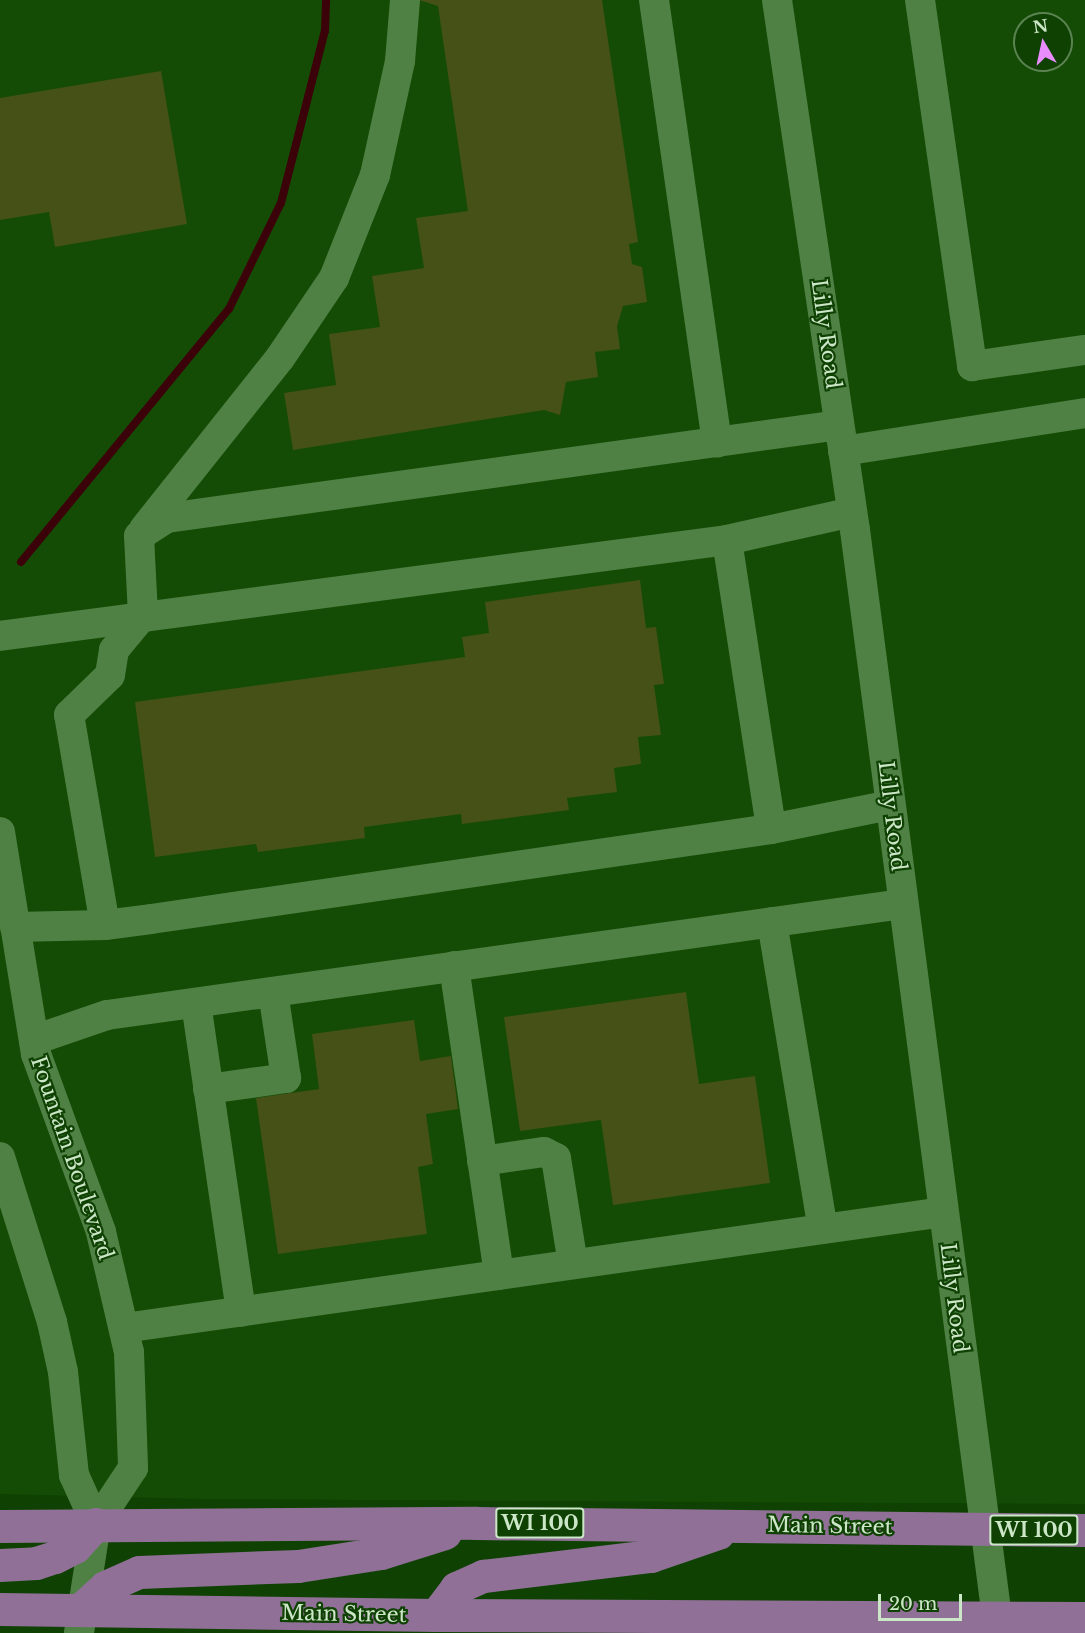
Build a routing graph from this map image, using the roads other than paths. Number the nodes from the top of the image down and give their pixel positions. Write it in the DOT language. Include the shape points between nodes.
graph roads {
  1 [pos="405,0"];
  2 [pos="654,0"];
  3 [pos="777,0"];
  4 [pos="920,0"];
  5 [pos="1085,350"];
  6 [pos="1085,413"];
  7 [pos="841,438"];
  8 [pos="717,443"];
  9 [pos="852,512"];
  10 [pos="139,536"];
  11 [pos="727,540"];
  12 [pos="143,615"];
  13 [pos="0,636"];
  14 [pos="890,805"];
  15 [pos="771,829"];
  16 [pos="0,832"];
  17 [pos="903,904"];
  18 [pos="772,922"];
  19 [pos="105,925"];
  20 [pos="15,927"];
  21 [pos="454,966"];
  22 [pos="273,992"];
  23 [pos="196,1003"];
  24 [pos="34,1040"];
  25 [pos="208,1089"];
  26 [pos="0,1157"];
  27 [pos="482,1161"];
  28 [pos="943,1212"];
  29 [pos="823,1229"];
  30 [pos="573,1264"];
  31 [pos="499,1275"];
  32 [pos="241,1312"];
  33 [pos="124,1328"];
  34 [pos="476,1523"];
  35 [pos="96,1524"];
  36 [pos="739,1525"];
  37 [pos="0,1526"];
  38 [pos="984,1529"];
  39 [pos="1085,1530"];
  40 [pos="0,1565"];
  41 [pos="0,1609"];
  42 [pos="1085,1617"];
  43 [pos="81,1621"];
  44 [pos="436,1624"];
  45 [pos="998,1625"];
  1 -- 10 [label="street" via="400,61 375,175 334,278 280,358"];
  2 -- 8 [label="street"];
  3 -- 7 [label="street, Lilly Road"];
  4 -- 5 [label="street" via="972,366"];
  6 -- 7 [label="street"];
  7 -- 8 [label="street"];
  7 -- 9 [label="street, Lilly Road"];
  8 -- 10 [label="street" via="167,518"];
  9 -- 11 [label="street"];
  9 -- 14 [label="street, Lilly Road"];
  10 -- 12 [label="street"];
  11 -- 12 [label="street"];
  11 -- 15 [label="street"];
  12 -- 13 [label="street"];
  12 -- 19 [label="street" via="114,650 110,675 69,715"];
  14 -- 15 [label="street"];
  14 -- 17 [label="street, Lilly Road"];
  15 -- 19 [label="street"];
  16 -- 20 [label="street, Fountain Boulevard"];
  17 -- 18 [label="street"];
  17 -- 28 [label="street, Lilly Road"];
  18 -- 21 [label="street"];
  18 -- 29 [label="street"];
  19 -- 20 [label="street"];
  20 -- 24 [label="street, Fountain Boulevard"];
  21 -- 22 [label="street"];
  21 -- 27 [label="street"];
  22 -- 23 [label="street"];
  22 -- 25 [label="street" via="286,1078"];
  23 -- 24 [label="street" via="107,1015"];
  23 -- 25 [label="street"];
  24 -- 33 [label="street, Fountain Boulevard" via="100,1232"];
  25 -- 32 [label="street"];
  26 -- 35 [label="street" via="52,1322 63,1372 74,1475"];
  27 -- 30 [label="street" via="544,1152 556,1158"];
  27 -- 31 [label="street"];
  28 -- 29 [label="street"];
  28 -- 38 [label="street, Lilly Road"];
  29 -- 30 [label="street"];
  30 -- 31 [label="street"];
  31 -- 32 [label="street"];
  32 -- 33 [label="street"];
  33 -- 35 [label="street, Fountain Boulevard" via="129,1352 133,1468"];
  34 -- 35 [label="main road, Main Street / WI 100"];
  34 -- 36 [label="main road, Main Street / WI 100"];
  34 -- 43 [label="main road" via="381,1553 298,1566 139,1572 105,1587"];
  35 -- 37 [label="main road, Main Street / WI 100"];
  35 -- 40 [label="main road" via="75,1547 55,1557 36,1563"];
  35 -- 43 [label="street"];
  36 -- 38 [label="main road, Main Street / WI 100"];
  36 -- 44 [label="main road" via="651,1556 483,1576 456,1588"];
  38 -- 39 [label="main road, Main Street / WI 100"];
  38 -- 45 [label="street, Lilly Road"];
  41 -- 43 [label="main road, Main Street"];
  42 -- 45 [label="main road, Main Street"];
  43 -- 44 [label="main road, Main Street"];
  44 -- 45 [label="main road, Main Street"];
}
